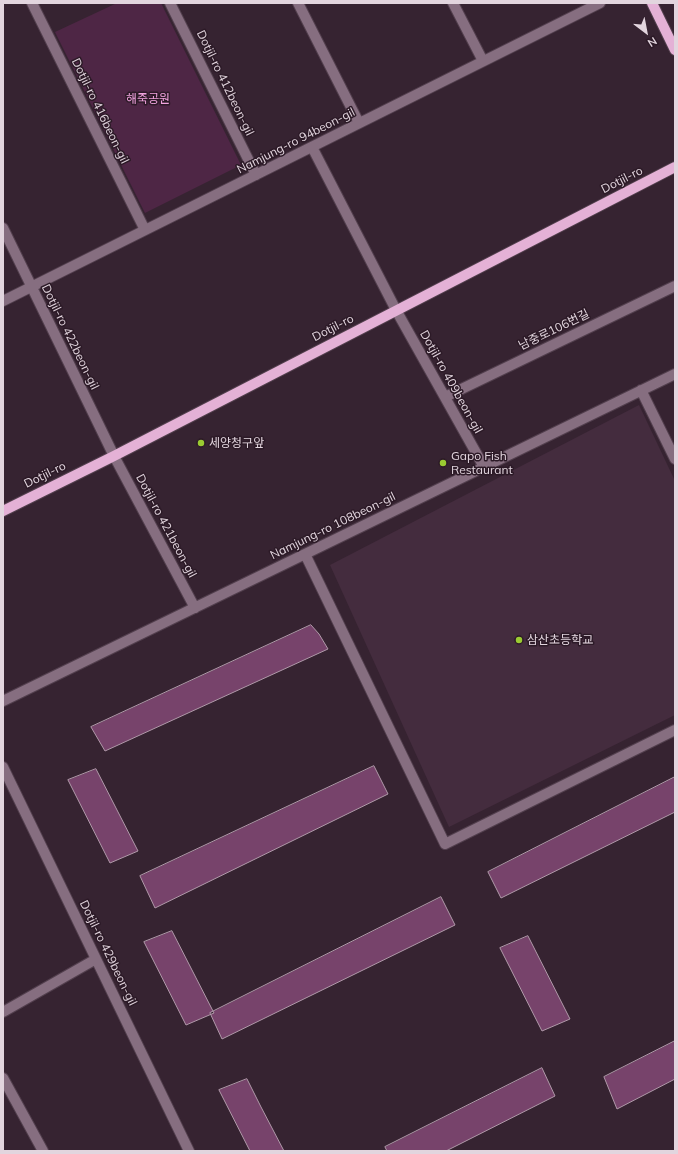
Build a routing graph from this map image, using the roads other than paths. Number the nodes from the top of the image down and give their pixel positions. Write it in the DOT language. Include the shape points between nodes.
graph roads {
  1 [pos="32,3"];
  2 [pos="170,3"];
  3 [pos="298,3"];
  4 [pos="453,3"];
  5 [pos="600,3"];
  6 [pos="652,3"];
  7 [pos="675,50"];
  8 [pos="484,61"];
  9 [pos="359,123"];
  10 [pos="312,147"];
  11 [pos="675,167"];
  12 [pos="256,175"];
  13 [pos="3,228"];
  14 [pos="145,230"];
  15 [pos="675,286"];
  16 [pos="32,287"];
  17 [pos="3,301"];
  18 [pos="396,310"];
  19 [pos="675,374"];
  20 [pos="641,390"];
  21 [pos="445,397"];
  22 [pos="114,456"];
  23 [pos="675,459"];
  24 [pos="484,467"];
  25 [pos="3,510"];
  26 [pos="305,554"];
  27 [pos="195,608"];
  28 [pos="3,701"];
  29 [pos="675,730"];
  30 [pos="3,767"];
  31 [pos="96,959"];
  32 [pos="3,1012"];
  33 [pos="3,1078"];
  34 [pos="43,1151"];
  35 [pos="189,1151"];
  1 -- 14 [label="street, Dotjil-ro 416beon-gil"];
  2 -- 12 [label="street, Dotjil-ro 412beon-gil"];
  3 -- 9 [label="street"];
  4 -- 8 [label="street"];
  5 -- 8 [label="street, Namjung-ro 94beon-gil"];
  6 -- 7 [label="main road"];
  8 -- 9 [label="street, Namjung-ro 94beon-gil"];
  9 -- 10 [label="street, Namjung-ro 94beon-gil"];
  10 -- 12 [label="street, Namjung-ro 94beon-gil"];
  10 -- 18 [label="street, Dotjil-ro 409beon-gil"];
  11 -- 18 [label="main road, Dotjil-ro"];
  12 -- 14 [label="street, Namjung-ro 94beon-gil"];
  13 -- 16 [label="street, Dotjil-ro 422beon-gil"];
  14 -- 16 [label="street, Namjung-ro 94beon-gil"];
  15 -- 21 [label="street, 남중로106번길"];
  16 -- 17 [label="street, Namjung-ro 94beon-gil"];
  16 -- 22 [label="street, Dotjil-ro 422beon-gil"];
  18 -- 21 [label="street, Dotjil-ro 409beon-gil"];
  18 -- 22 [label="main road, Dotjil-ro"];
  19 -- 20 [label="street, Namjung-ro 108beon-gil"];
  20 -- 23 [label="street"];
  20 -- 24 [label="street, Namjung-ro 108beon-gil"];
  21 -- 24 [label="street, Dotjil-ro 409beon-gil"];
  22 -- 25 [label="main road, Dotjil-ro"];
  22 -- 27 [label="street, Dotjil-ro 421beon-gil"];
  24 -- 26 [label="street, Namjung-ro 108beon-gil"];
  26 -- 27 [label="street, Namjung-ro 108beon-gil"];
  26 -- 29 [label="street" via="445,844"];
  27 -- 28 [label="street, Namjung-ro 108beon-gil"];
  30 -- 31 [label="street, Dotjil-ro 429beon-gil"];
  31 -- 32 [label="street"];
  31 -- 35 [label="street, Dotjil-ro 429beon-gil"];
  33 -- 34 [label="street"];
}
